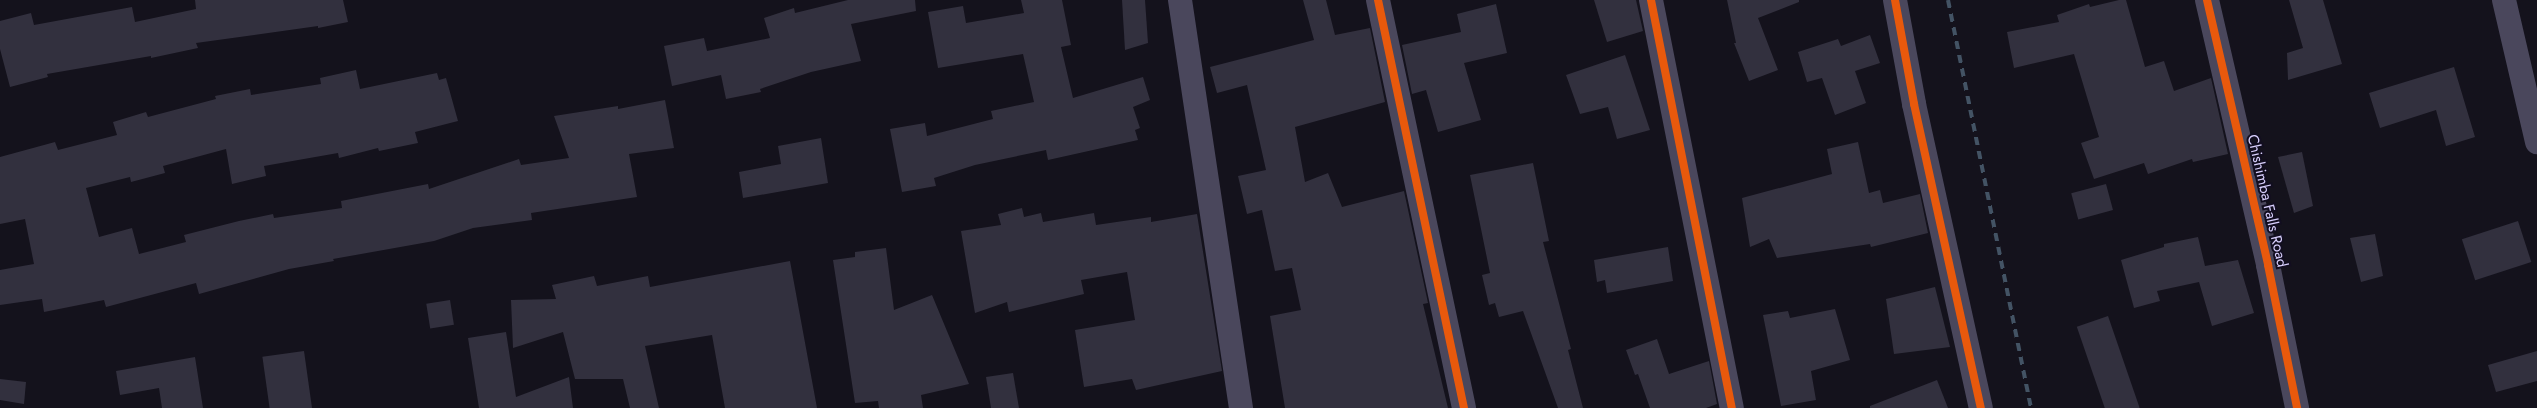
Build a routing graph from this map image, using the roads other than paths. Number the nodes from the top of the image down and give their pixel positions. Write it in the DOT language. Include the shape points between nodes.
graph roads {
  1 [pos="1180,0"];
  2 [pos="1378,0"];
  3 [pos="1651,0"];
  4 [pos="1895,0"];
  5 [pos="2207,0"];
  6 [pos="2504,0"];
  7 [pos="2537,142"];
  8 [pos="1241,408"];
  9 [pos="1464,408"];
  10 [pos="1732,408"];
  11 [pos="1981,408"];
  12 [pos="2297,408"];
  1 -- 8 [label="street"];
  2 -- 9 [label="street"];
  3 -- 10 [label="street"];
  4 -- 11 [label="street" via="1916,114"];
  5 -- 12 [label="street, Chishimba Falls Road"];
  6 -- 7 [label="street"];
}
